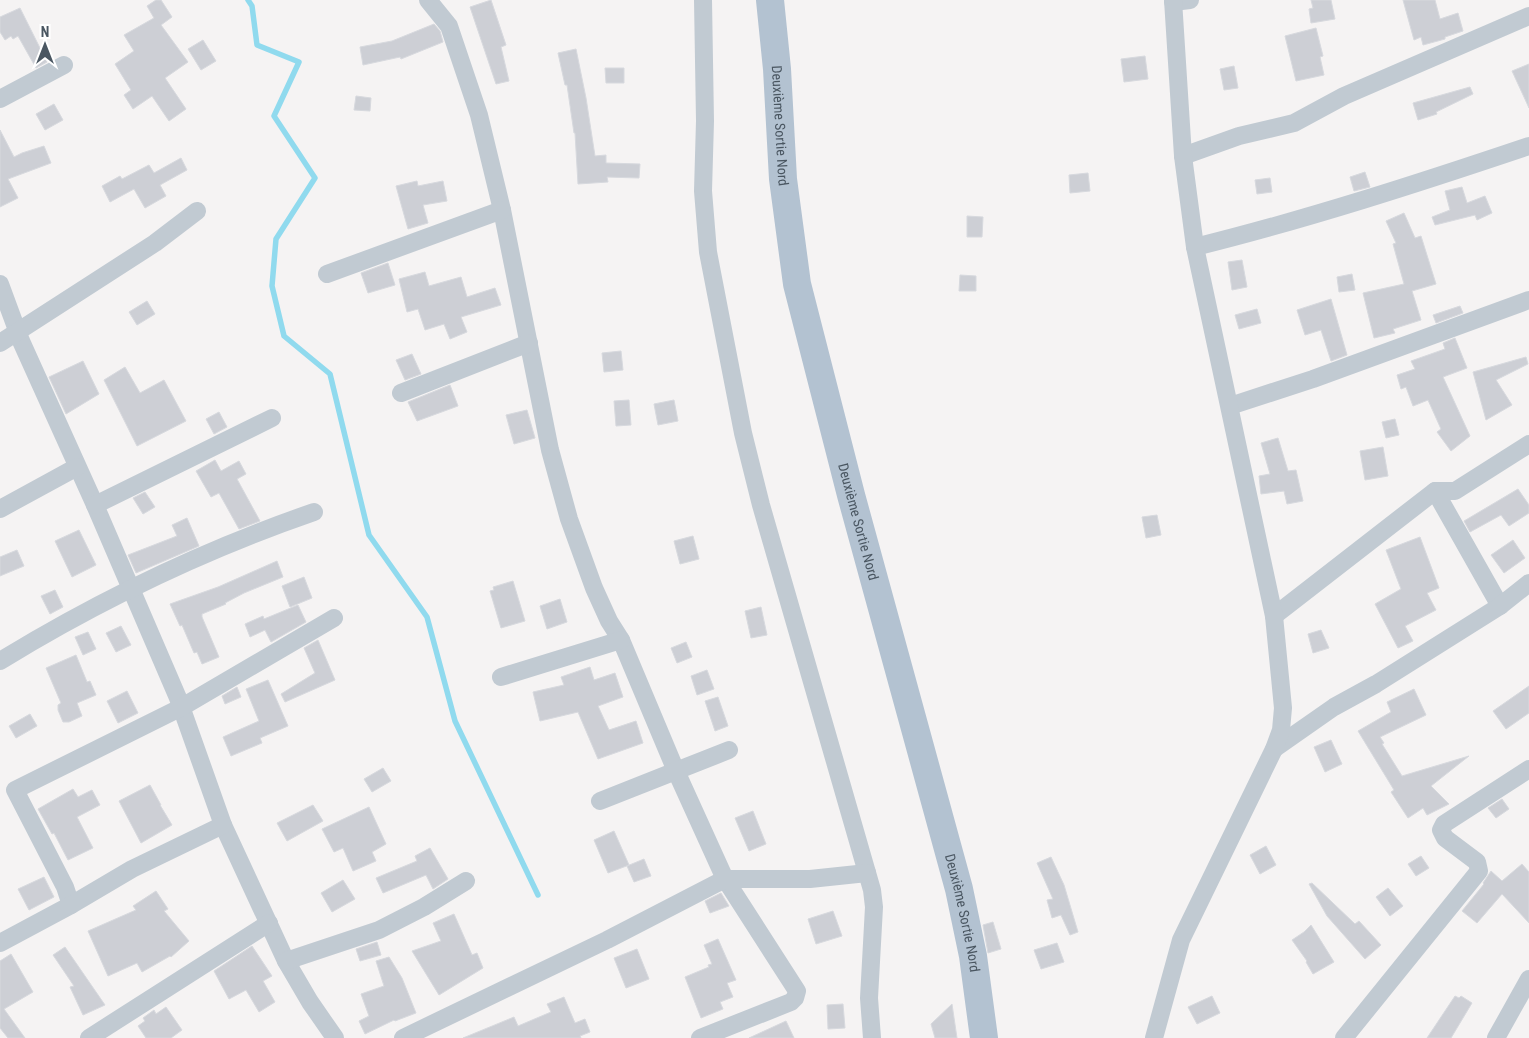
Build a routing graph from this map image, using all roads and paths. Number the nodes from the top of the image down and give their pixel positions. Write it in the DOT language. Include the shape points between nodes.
graph roads {
  1 [pos="428,0"];
  2 [pos="703,0"];
  3 [pos="770,0"];
  4 [pos="1179,1"];
  5 [pos="1529,16"];
  6 [pos="64,65"];
  7 [pos="0,98"];
  8 [pos="1529,146"];
  9 [pos="1183,156"];
  10 [pos="197,210"];
  11 [pos="502,210"];
  12 [pos="1195,247"];
  13 [pos="328,274"];
  14 [pos="0,284"];
  15 [pos="1529,300"];
  16 [pos="18,331"];
  17 [pos="0,343"];
  18 [pos="529,343"];
  19 [pos="401,393"];
  20 [pos="1230,406"];
  21 [pos="272,418"];
  22 [pos="1529,444"];
  23 [pos="77,467"];
  24 [pos="1435,491"];
  25 [pos="95,505"];
  26 [pos="0,509"];
  27 [pos="314,512"];
  28 [pos="1529,583"];
  29 [pos="130,588"];
  30 [pos="1500,606"];
  31 [pos="1274,616"];
  32 [pos="334,618"];
  33 [pos="621,640"];
  34 [pos="0,661"];
  35 [pos="501,677"];
  36 [pos="182,707"];
  37 [pos="1274,749"];
  38 [pos="728,750"];
  39 [pos="1529,769"];
  40 [pos="676,771"];
  41 [pos="600,801"];
  42 [pos="223,825"];
  43 [pos="867,873"];
  44 [pos="725,879"];
  45 [pos="466,881"];
  46 [pos="72,905"];
  47 [pos="269,923"];
  48 [pos="0,943"];
  49 [pos="286,961"];
  50 [pos="1529,979"];
  51 [pos="333,1037"];
  52 [pos="90,1038"];
  53 [pos="403,1038"];
  54 [pos="700,1038"];
  55 [pos="872,1038"];
  56 [pos="984,1038"];
  57 [pos="1154,1038"];
  58 [pos="1344,1038"];
  59 [pos="1496,1038"];
  1 -- 11 [label="street" via="449,26 479,115"];
  2 -- 43 [label="street" via="705,121 702,191 708,252 760,505"];
  3 -- 56 [label="main road, Deuxième Sortie Nord" via="783,179 797,284 958,889 973,956"];
  4 -- 9 [label="street"];
  5 -- 9 [label="street" via="1344,96 1294,123 1240,136"];
  6 -- 7 [label="street"];
  8 -- 12 [label="street" via="1385,194"];
  9 -- 12 [label="street"];
  10 -- 16 [label="street" via="155,243"];
  11 -- 13 [label="street"];
  11 -- 18 [label="street"];
  12 -- 20 [label="street"];
  14 -- 16 [label="street"];
  15 -- 20 [label="street"];
  16 -- 17 [label="street"];
  16 -- 23 [label="street"];
  18 -- 19 [label="street"];
  18 -- 33 [label="street" via="550,450 569,519 594,588"];
  20 -- 31 [label="street"];
  21 -- 25 [label="street"];
  22 -- 24 [label="street" via="1455,491"];
  23 -- 25 [label="street"];
  23 -- 26 [label="street"];
  24 -- 30 [label="street"];
  24 -- 31 [label="street"];
  25 -- 29 [label="street"];
  27 -- 29 [label="street" via="271,527"];
  28 -- 30 [label="street"];
  29 -- 34 [label="street"];
  29 -- 36 [label="street"];
  30 -- 37 [label="street" via="1334,707"];
  31 -- 37 [label="street" via="1283,708 1281,730"];
  32 -- 36 [label="street"];
  33 -- 35 [label="street"];
  33 -- 40 [label="street"];
  36 -- 42 [label="street"];
  36 -- 46 [label="street" via="15,790"];
  37 -- 57 [label="street" via="1181,940"];
  38 -- 40 [label="street"];
  39 -- 58 [label="street" via="1444,824 1441,830 1445,838 1477,862 1479,871"];
  40 -- 41 [label="street"];
  40 -- 44 [label="street"];
  42 -- 46 [label="street" via="132,868"];
  42 -- 47 [label="street"];
  43 -- 44 [label="street" via="810,879"];
  43 -- 55 [label="street" via="874,907 870,998"];
  44 -- 53 [label="street" via="608,940"];
  44 -- 54 [label="street" via="797,991 796,998"];
  45 -- 49 [label="street" via="379,930"];
  46 -- 48 [label="street"];
  47 -- 49 [label="street"];
  47 -- 52 [label="street"];
  49 -- 51 [label="street"];
  50 -- 59 [label="street"];
}
